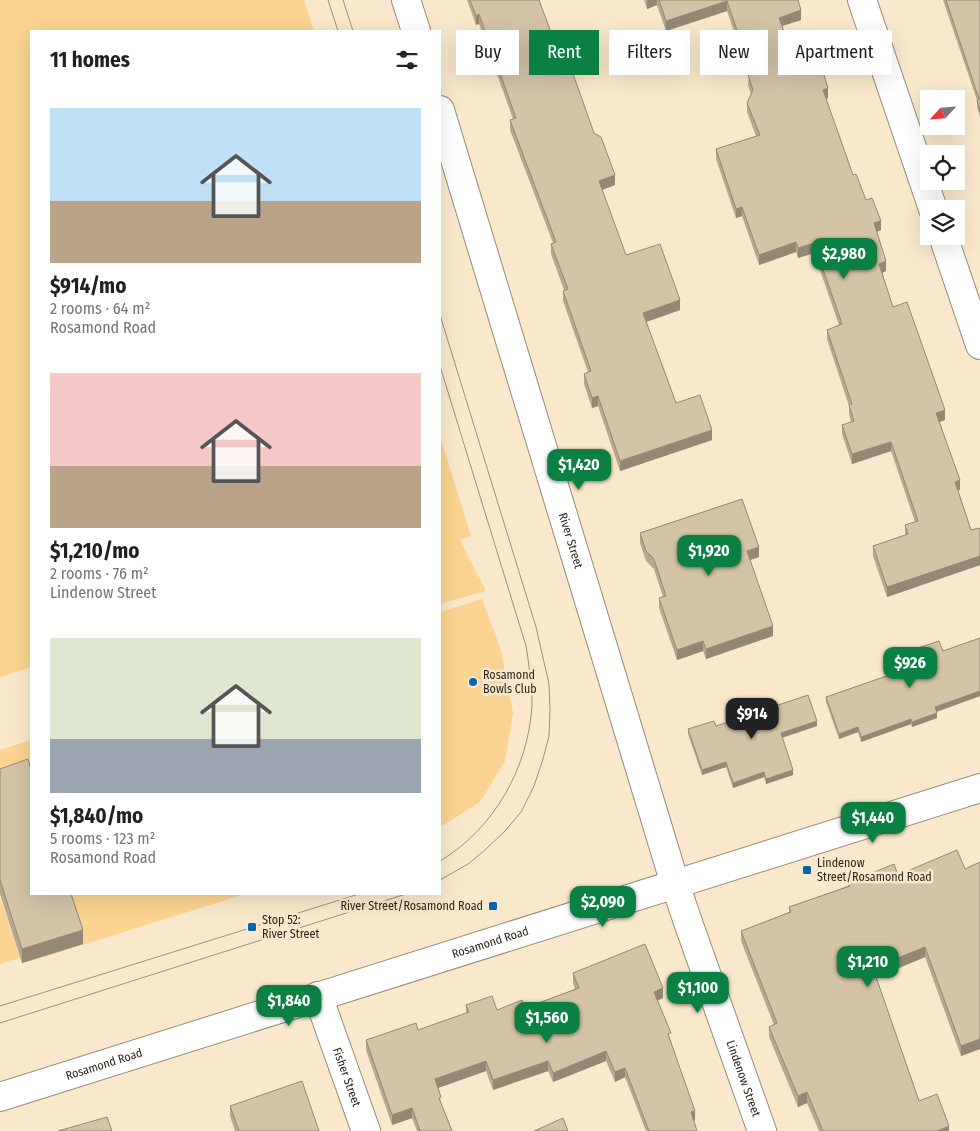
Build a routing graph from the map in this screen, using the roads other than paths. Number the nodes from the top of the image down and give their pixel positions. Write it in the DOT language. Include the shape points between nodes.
graph roads {
  1 [pos="406,0"];
  2 [pos="862,0"];
  3 [pos="416,30"];
  4 [pos="441,113"];
  5 [pos="930,200"];
  6 [pos="946,245"];
  7 [pos="980,345"];
  8 [pos="980,788"];
  9 [pos="675,884"];
  10 [pos="318,996"];
  11 [pos="0,1097"];
  12 [pos="366,1131"];
  13 [pos="762,1131"];
  1 -- 3 [label="street"];
  2 -- 5 [label="street"];
  4 -- 9 [label="street, River Street"];
  6 -- 7 [label="street"];
  8 -- 9 [label="street, Rosamond Road"];
  9 -- 10 [label="street, Rosamond Road"];
  9 -- 13 [label="street, Lindenow Street"];
  10 -- 11 [label="street, Rosamond Road"];
  10 -- 12 [label="street, Fisher Street"];
}
